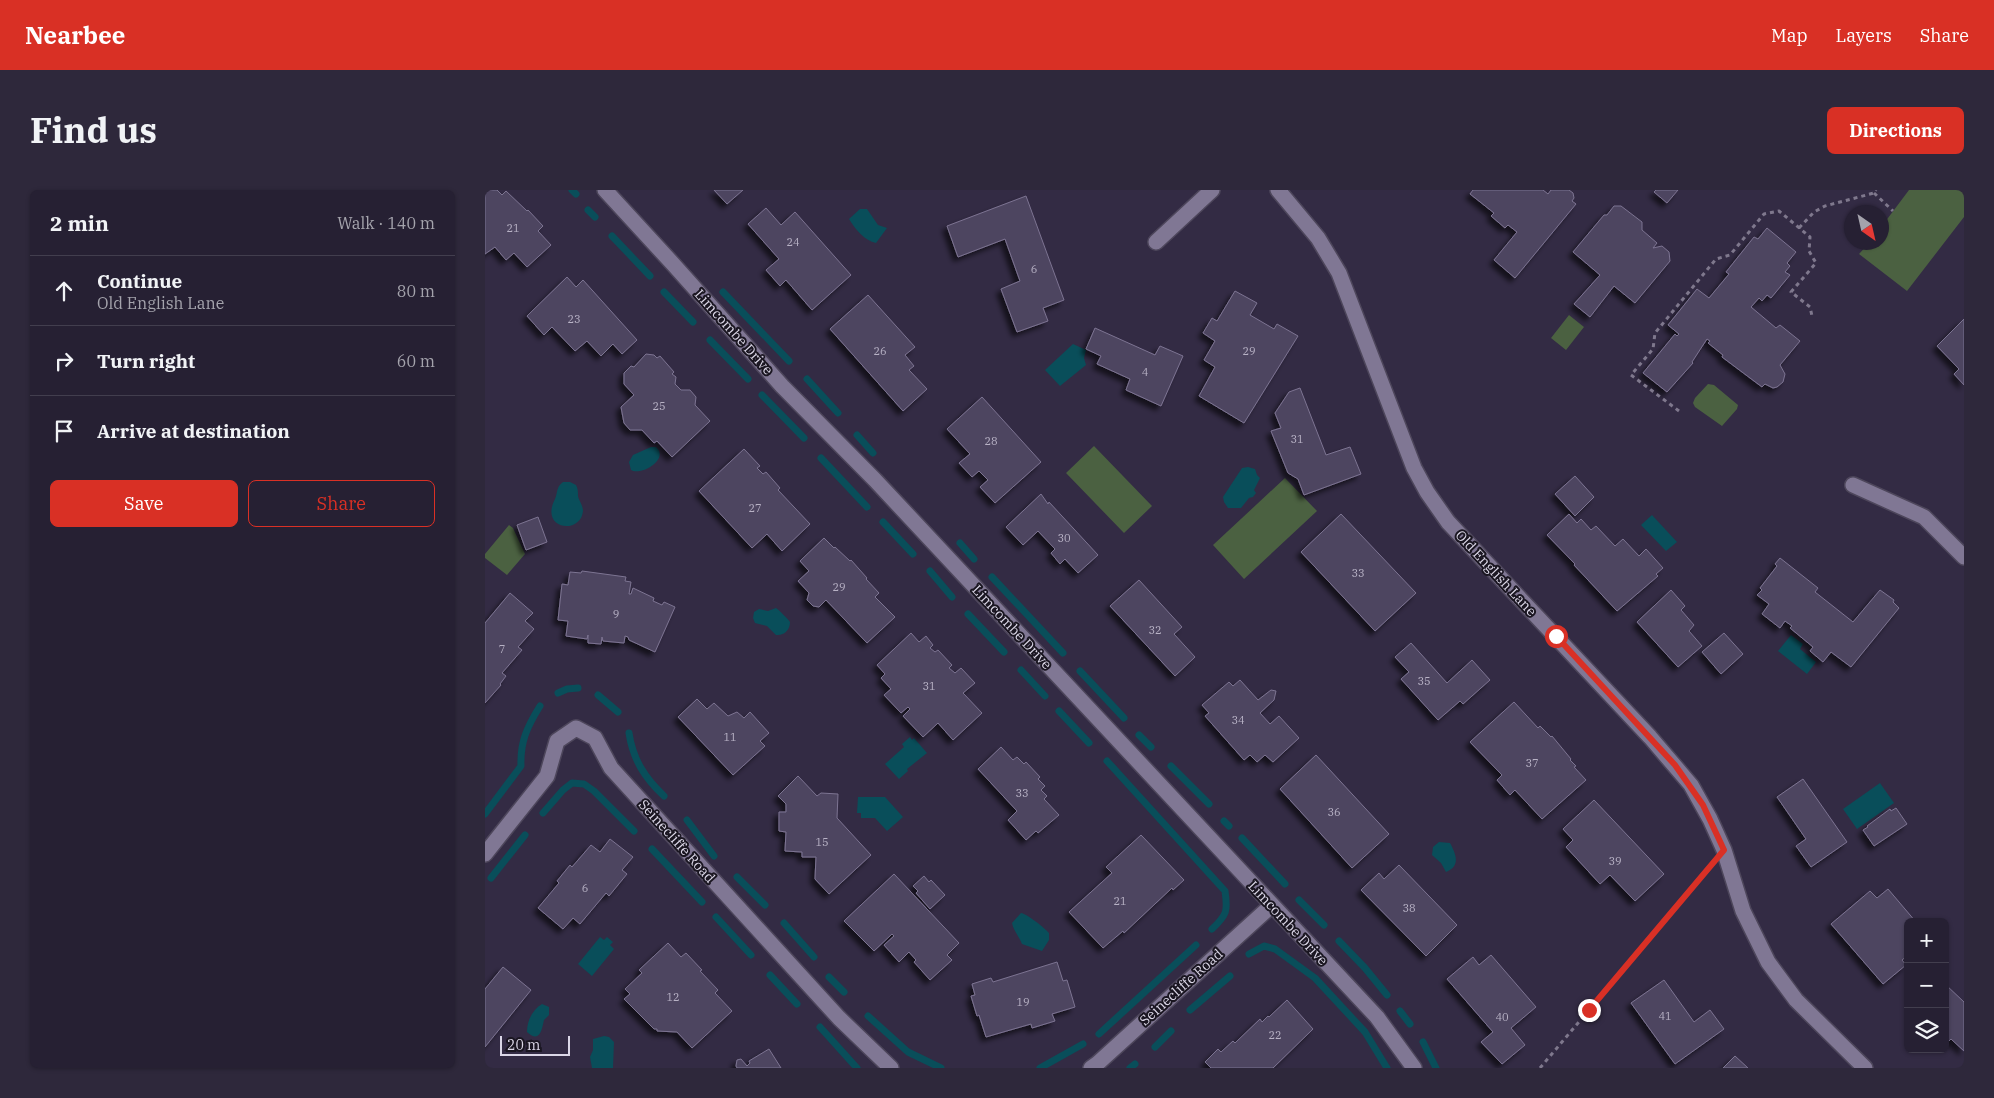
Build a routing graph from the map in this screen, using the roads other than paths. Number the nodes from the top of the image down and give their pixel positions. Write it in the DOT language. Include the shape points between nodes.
graph roads {
  1 [pos="605,190"];
  2 [pos="1212,190"];
  3 [pos="1278,190"];
  4 [pos="1156,242"];
  5 [pos="1853,485"];
  6 [pos="1964,557"];
  7 [pos="485,854"];
  8 [pos="1272,905"];
  9 [pos="891,1068"];
  10 [pos="1091,1068"];
  11 [pos="1414,1068"];
  12 [pos="1865,1068"];
  1 -- 8 [label="street, Limcombe Drive" via="782,386 875,480"];
  2 -- 4 [label="street"];
  3 -- 12 [label="street, Old English Lane" via="1318,238 1339,273 1406,449 1435,504 1448,522 1675,765 1703,805 1724,850 1754,936 1772,968 1809,1014"];
  5 -- 6 [label="street" via="1924,517"];
  7 -- 9 [label="street, Seinecliffe Road" via="547,776 557,741 576,728 595,738 611,768 839,1018"];
  8 -- 10 [label="street, Seinecliffe Road"];
  8 -- 11 [label="street, Limcombe Drive" via="1377,1016"];
}
